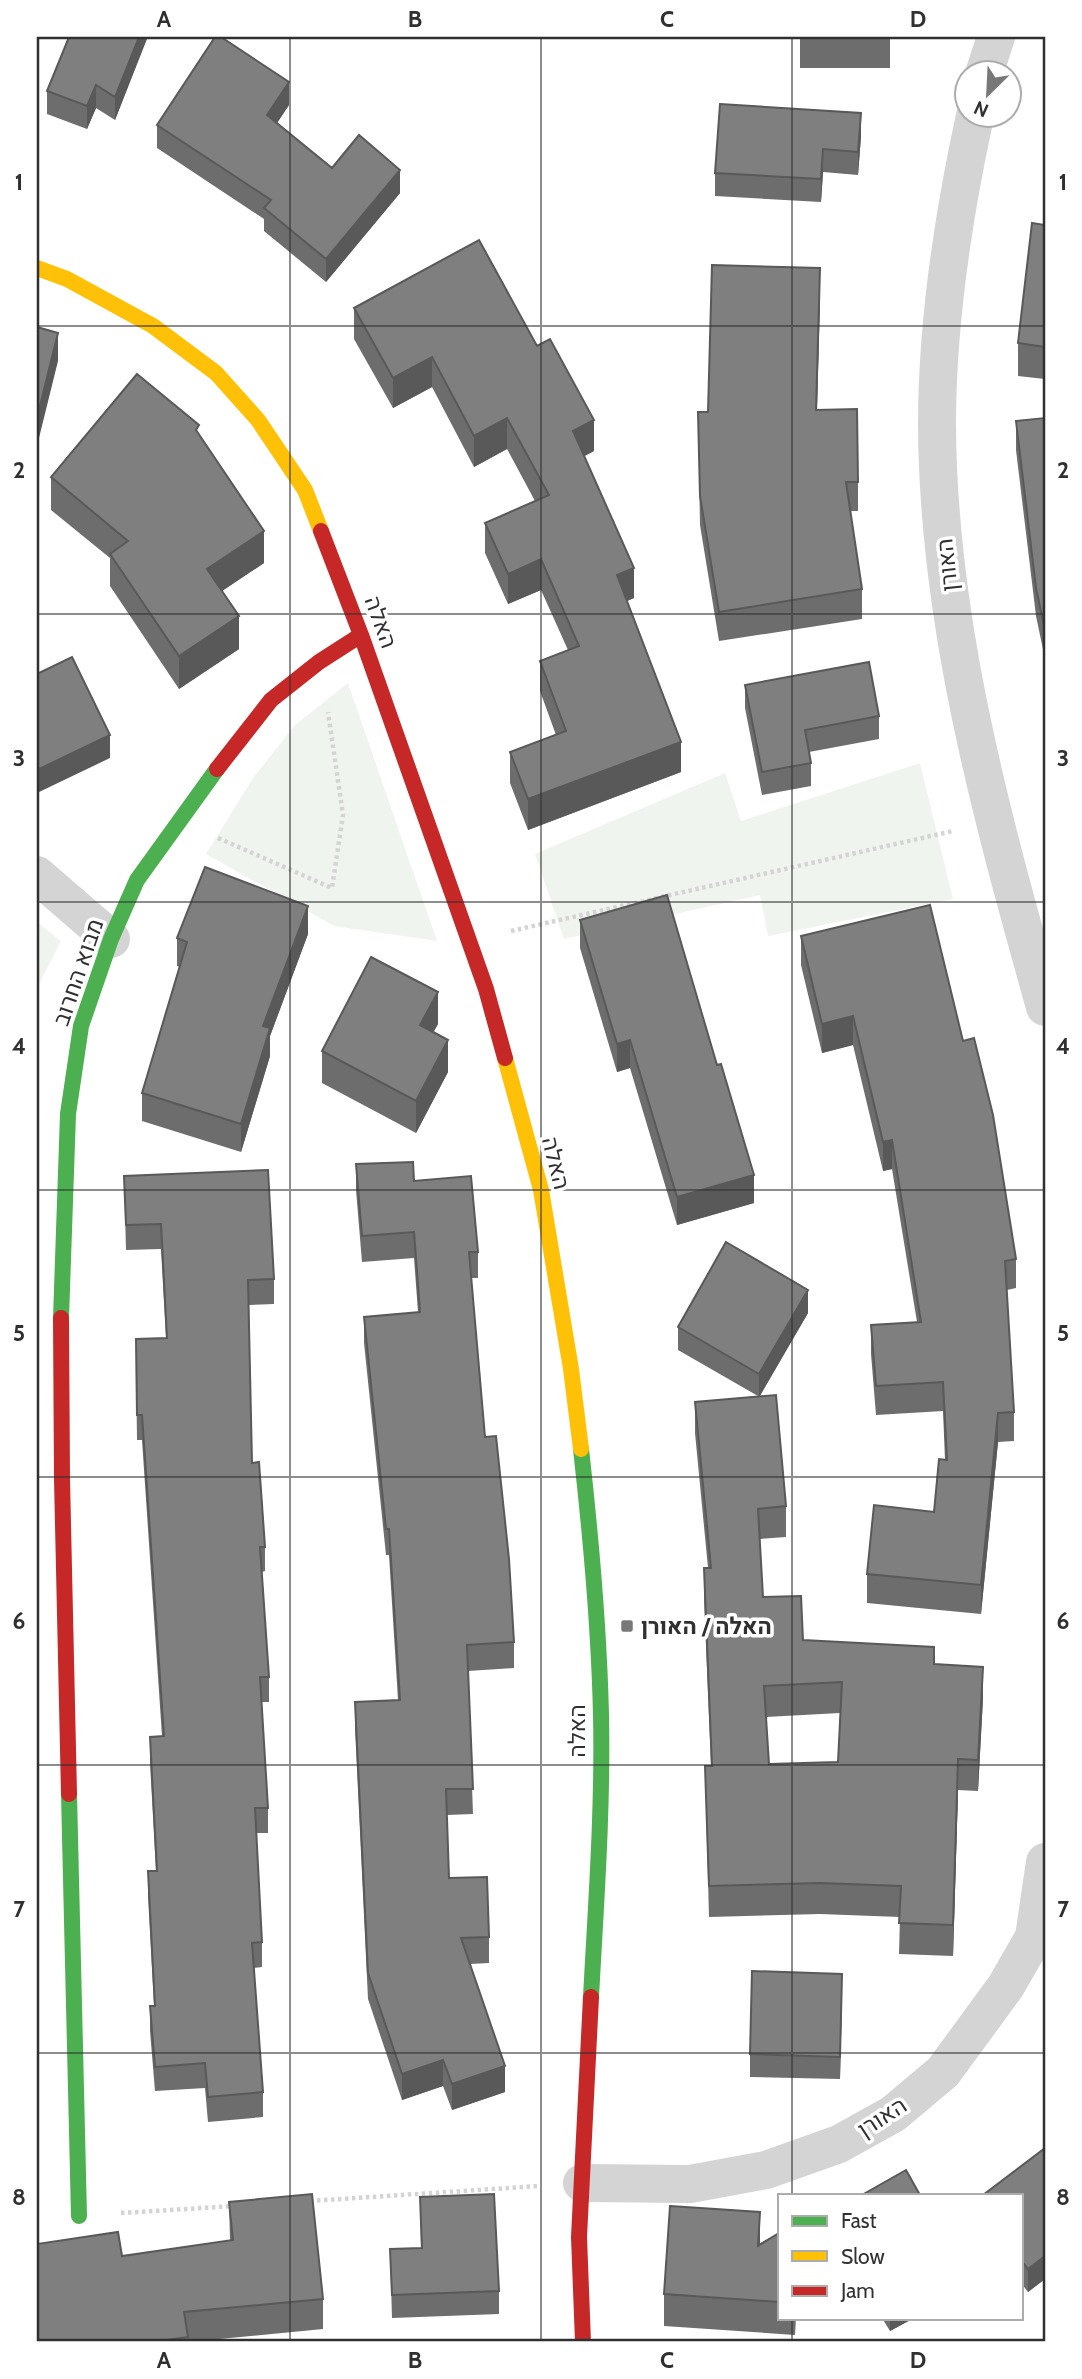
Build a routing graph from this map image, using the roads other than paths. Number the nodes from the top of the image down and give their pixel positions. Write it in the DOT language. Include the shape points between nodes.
graph roads {
  1 [pos="972,130"];
  2 [pos="37,268"];
  3 [pos="362,635"];
  4 [pos="37,876"];
  5 [pos="111,939"];
  6 [pos="1045,1007"];
  7 [pos="1045,1862"];
  8 [pos="1040,1939"];
  9 [pos="582,2183"];
  10 [pos="79,2216"];
  11 [pos="579,2236"];
  12 [pos="565,2303"];
  13 [pos="583,2342"];
  1 -- 6 [label="street, האורן" via="942,310 937,426 944,551 961,674 993,821"];
  2 -- 3 [label="street, האלה" via="67,279 153,326 216,373 258,420 305,490"];
  3 -- 5 [label="street, מבוא החרוב" via="271,700 137,880"];
  3 -- 9 [label="street, האלה" via="486,989 541,1191 571,1369 593,1550 601,1716"];
  4 -- 5 [label="street"];
  5 -- 10 [label="street, מבוא החרוב" via="77,1051 68,1114 61,1278"];
  7 -- 8 [label="street, האורן"];
  8 -- 9 [label="street, האורן" via="943,2072 893,2113 839,2144 766,2170 690,2184"];
  9 -- 11 [label="street, האלה"];
  11 -- 12 [label="street, האלה"];
  11 -- 13 [label="street, האלה"];
}
